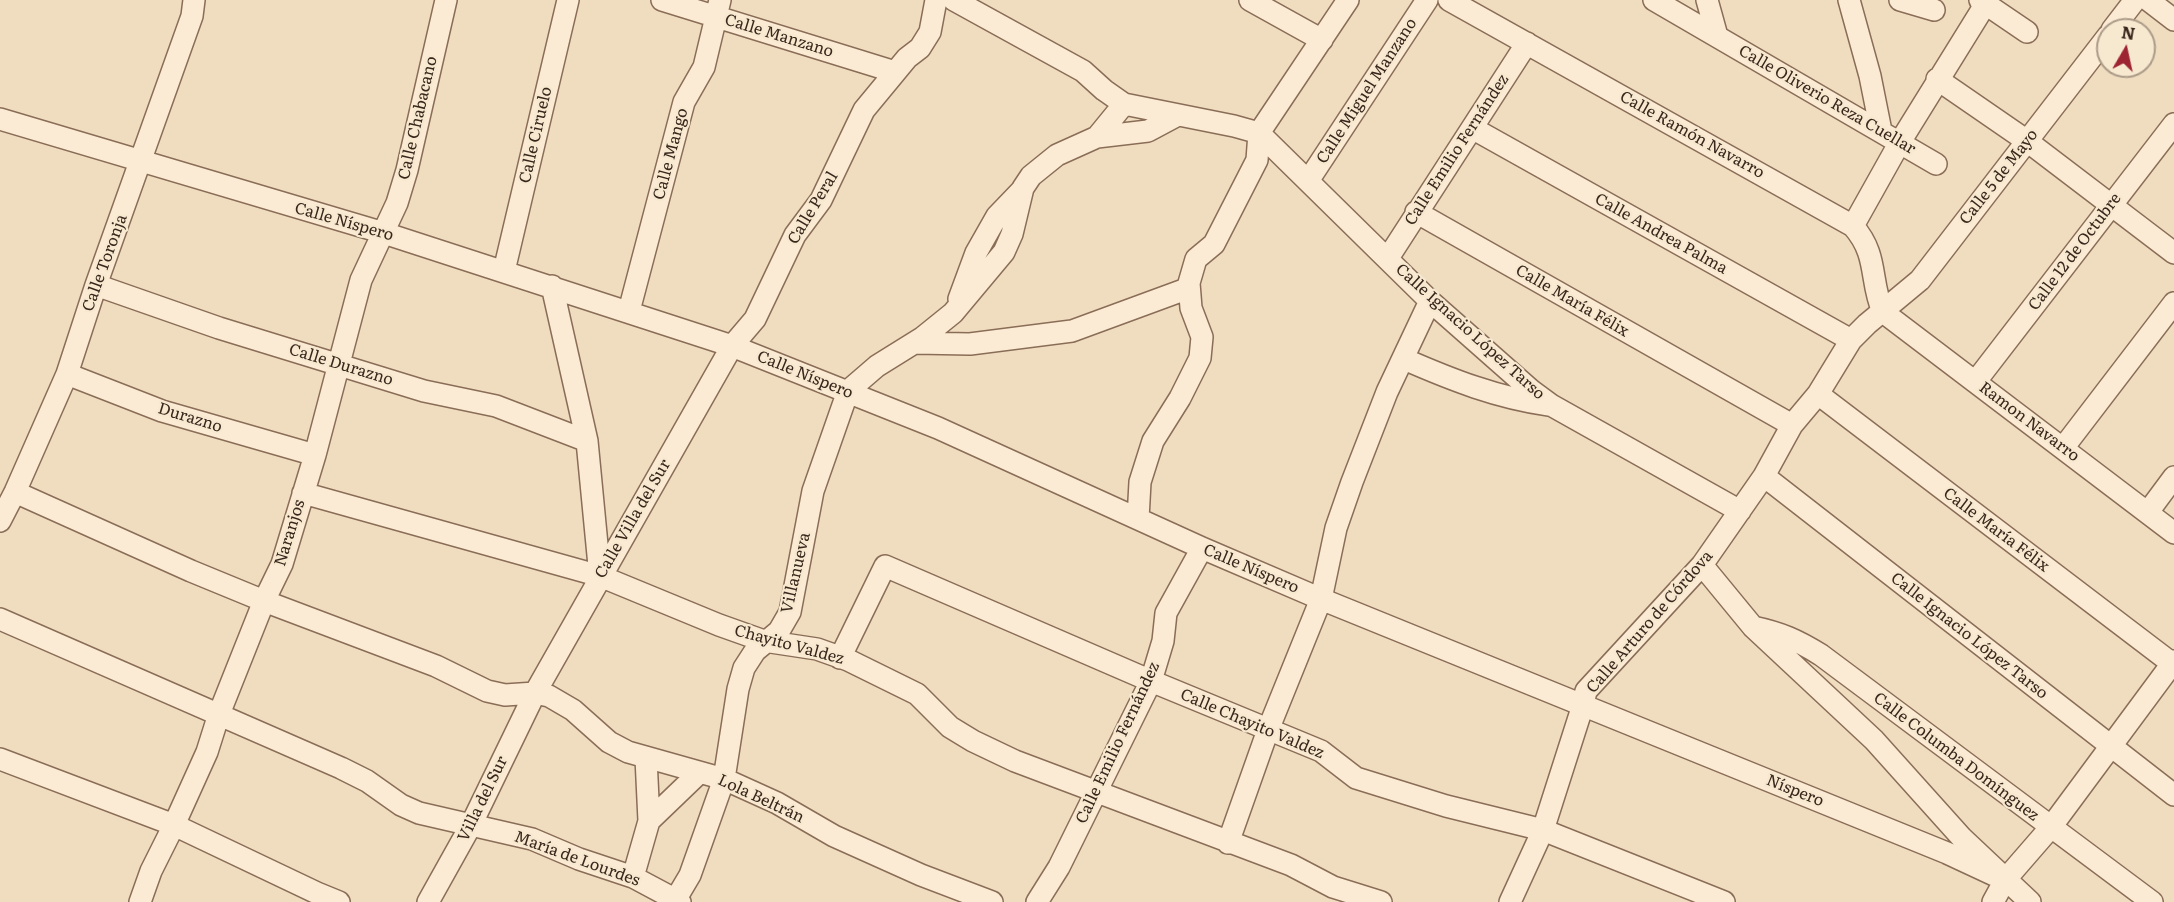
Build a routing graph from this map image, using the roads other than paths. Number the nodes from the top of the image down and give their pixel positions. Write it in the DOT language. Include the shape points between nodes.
graph roads {
  1 [pos="195,0"];
  2 [pos="446,0"];
  3 [pos="568,0"];
  4 [pos="662,0"];
  5 [pos="936,0"];
  6 [pos="954,0"];
  7 [pos="1250,0"];
  8 [pos="1348,0"];
  9 [pos="1427,0"];
  10 [pos="1449,0"];
  11 [pos="1654,0"];
  12 [pos="1707,0"];
  13 [pos="1849,0"];
  14 [pos="1900,0"];
  15 [pos="2135,0"];
  16 [pos="2148,0"];
  17 [pos="1984,1"];
  18 [pos="718,8"];
  19 [pos="1934,10"];
  20 [pos="2121,18"];
  21 [pos="2174,20"];
  22 [pos="2027,32"];
  23 [pos="1717,36"];
  24 [pos="1322,40"];
  25 [pos="1527,43"];
  26 [pos="2096,52"];
  27 [pos="895,72"];
  28 [pos="1937,79"];
  29 [pos="1124,104"];
  30 [pos="1178,115"];
  31 [pos="0,119"];
  32 [pos="2174,124"];
  33 [pos="1472,128"];
  34 [pos="1881,131"];
  35 [pos="1259,133"];
  36 [pos="1097,137"];
  37 [pos="2027,141"];
  38 [pos="1900,142"];
  39 [pos="142,162"];
  40 [pos="1936,164"];
  41 [pos="1308,181"];
  42 [pos="2110,205"];
  43 [pos="1416,212"];
  44 [pos="1853,226"];
  45 [pos="384,233"];
  46 [pos="2174,253"];
  47 [pos="1388,258"];
  48 [pos="504,271"];
  49 [pos="96,285"];
  50 [pos="552,286"];
  51 [pos="1189,288"];
  52 [pos="1430,301"];
  53 [pos="2174,303"];
  54 [pos="629,311"];
  55 [pos="1883,312"];
  56 [pos="1851,340"];
  57 [pos="915,343"];
  58 [pos="732,346"];
  59 [pos="1404,359"];
  60 [pos="339,363"];
  61 [pos="67,374"];
  62 [pos="1976,381"];
  63 [pos="848,392"];
  64 [pos="1818,394"];
  65 [pos="1551,405"];
  66 [pos="1792,425"];
  67 [pos="587,441"];
  68 [pos="2063,448"];
  69 [pos="315,455"];
  70 [pos="1764,476"];
  71 [pos="2174,477"];
  72 [pos="15,492"];
  73 [pos="303,493"];
  74 [pos="1740,511"];
  75 [pos="2148,512"];
  76 [pos="1138,519"];
  77 [pos="0,521"];
  78 [pos="2174,533"];
  79 [pos="1202,548"];
  80 [pos="1702,565"];
  81 [pos="600,576"];
  82 [pos="1321,599"];
  83 [pos="264,601"];
  84 [pos="0,619"];
  85 [pos="1753,627"];
  86 [pos="764,641"];
  87 [pos="840,658"];
  88 [pos="2173,663"];
  89 [pos="1151,681"];
  90 [pos="535,693"];
  91 [pos="1583,705"];
  92 [pos="219,714"];
  93 [pos="1268,730"];
  94 [pos="2111,746"];
  95 [pos="646,758"];
  96 [pos="0,759"];
  97 [pos="699,773"];
  98 [pos="724,779"];
  99 [pos="1096,792"];
  100 [pos="2174,795"];
  101 [pos="649,821"];
  102 [pos="174,825"];
  103 [pos="471,825"];
  104 [pos="2050,827"];
  105 [pos="1543,830"];
  106 [pos="1228,843"];
  107 [pos="633,877"];
  108 [pos="2005,880"];
  109 [pos="1331,894"];
  110 [pos="676,901"];
  111 [pos="140,902"];
  112 [pos="339,902"];
  113 [pos="428,902"];
  114 [pos="992,902"];
  115 [pos="1037,902"];
  116 [pos="1381,902"];
  117 [pos="1510,902"];
  118 [pos="1724,902"];
  119 [pos="1993,902"];
  120 [pos="2030,902"];
  121 [pos="2152,902"];
  1 -- 39 [label="street, Calle Toronja"];
  2 -- 45 [label="street, Calle Chabacano" via="407,170"];
  3 -- 48 [label="street, Calle Ciruelo"];
  4 -- 18 [label="street, Calle Manzano"];
  5 -- 27 [label="street, Calle Peral" via="930,32 921,48"];
  6 -- 29 [label="street" via="1083,71"];
  7 -- 24 [label="street"];
  8 -- 24 [label="street"];
  9 -- 41 [label="street, Calle Miguel Manzano"];
  10 -- 25 [label="street, Calle Ramón Navarro"];
  11 -- 23 [label="street, Calle Oliverio Reza Cuellar"];
  12 -- 23 [label="street"];
  13 -- 34 [label="street"];
  14 -- 19 [label="street"];
  15 -- 20 [label="street"];
  16 -- 21 [label="street"];
  17 -- 22 [label="street"];
  17 -- 28 [label="street"];
  18 -- 27 [label="street, Calle Manzano"];
  18 -- 54 [label="street, Calle Mango" via="704,67 684,102"];
  23 -- 34 [label="street, Calle Oliverio Reza Cuellar"];
  24 -- 35 [label="street"];
  25 -- 33 [label="street, Calle Emilio Fernández"];
  25 -- 44 [label="street, Calle Ramón Navarro"];
  26 -- 37 [label="street, Calle 5 de Mayo"];
  27 -- 58 [label="street, Calle Peral" via="864,110 821,200 795,235 755,319"];
  28 -- 37 [label="street"];
  28 -- 38 [label="street"];
  29 -- 30 [label="street"];
  29 -- 36 [label="street"];
  30 -- 35 [label="street"];
  30 -- 36 [label="street" via="1148,131"];
  31 -- 39 [label="street, Calle Níspero"];
  32 -- 42 [label="street, Calle 12 de Octubre"];
  33 -- 43 [label="street, Calle Emilio Fernández"];
  33 -- 56 [label="street, Calle Andrea Palma"];
  34 -- 38 [label="street, Calle Oliverio Reza Cuellar"];
  35 -- 41 [label="street, Calle Ignacio López Tarso"];
  35 -- 51 [label="street" via="1257,160 1214,244 1196,259"];
  36 -- 57 [label="street" via="1057,155 1031,176 1023,188 1004,252 953,313"];
  37 -- 42 [label="street"];
  37 -- 55 [label="street, Calle 5 de Mayo" via="1920,280"];
  38 -- 40 [label="street, Calle Oliverio Reza Cuellar"];
  38 -- 44 [label="street"];
  39 -- 45 [label="street, Calle Níspero"];
  39 -- 49 [label="street, Calle Toronja"];
  41 -- 47 [label="street, Calle Ignacio López Tarso"];
  42 -- 46 [label="street"];
  42 -- 62 [label="street, Calle 12 de Octubre"];
  43 -- 47 [label="street, Calle Emilio Fernández"];
  43 -- 66 [label="street, Calle María Félix"];
  44 -- 55 [label="street, Calle Ramón Navarro" via="1870,253"];
  45 -- 48 [label="street, Calle Níspero"];
  45 -- 60 [label="street, Naranjos" via="361,280"];
  47 -- 52 [label="street, Calle Ignacio López Tarso"];
  48 -- 50 [label="street, Calle Níspero"];
  49 -- 60 [label="street, Calle Durazno"];
  49 -- 61 [label="street, Calle Toronja"];
  50 -- 54 [label="street, Calle Níspero"];
  50 -- 67 [label="street"];
  51 -- 57 [label="street" via="1072,331 970,344"];
  51 -- 76 [label="street" via="1191,308 1202,337 1200,358 1153,441 1140,482"];
  52 -- 59 [label="street"];
  52 -- 65 [label="street, Calle Ignacio López Tarso"];
  53 -- 68 [label="street"];
  54 -- 58 [label="street, Calle Níspero"];
  55 -- 56 [label="street, Calle Arturo de Córdova"];
  55 -- 62 [label="street, Ramon Navarro"];
  56 -- 64 [label="street, Calle Arturo de Córdova"];
  57 -- 63 [label="street" via="877,366"];
  58 -- 63 [label="street, Calle Níspero"];
  58 -- 81 [label="street, Calle Villa del Sur"];
  59 -- 65 [label="street" via="1494,394"];
  59 -- 82 [label="street" via="1387,392 1336,528"];
  60 -- 67 [label="street, Calle Durazno" via="424,391 496,406"];
  60 -- 69 [label="street, Naranjos"];
  61 -- 69 [label="street, Durazno" via="162,411"];
  61 -- 72 [label="street, Calle Toronja"];
  62 -- 68 [label="street, Ramon Navarro"];
  63 -- 76 [label="street, Calle Níspero" via="938,428"];
  63 -- 86 [label="street, Villanueva" via="813,491 790,612 779,631"];
  64 -- 66 [label="street, Calle Arturo de Córdova"];
  64 -- 88 [label="street, Calle María Félix"];
  65 -- 74 [label="street, Calle Ignacio López Tarso"];
  66 -- 70 [label="street, Calle Arturo de Córdova"];
  67 -- 81 [label="street"];
  68 -- 75 [label="street, Ramon Navarro"];
  69 -- 73 [label="street, Naranjos"];
  70 -- 74 [label="street, Calle Arturo de Córdova"];
  70 -- 94 [label="street, Calle Ignacio López Tarso"];
  71 -- 75 [label="street"];
  72 -- 77 [label="street, Calle Toronja"];
  72 -- 83 [label="street"];
  73 -- 81 [label="street, Chayito Valdez"];
  73 -- 83 [label="street, Naranjos" via="282,564"];
  74 -- 80 [label="street, Calle Arturo de Córdova"];
  75 -- 78 [label="street, Ramon Navarro"];
  76 -- 79 [label="street, Calle Níspero"];
  79 -- 82 [label="street, Calle Níspero"];
  79 -- 89 [label="street, Calle Emilio Fernández" via="1166,613 1163,641"];
  80 -- 85 [label="street, Calle Columba Domínguez"];
  80 -- 91 [label="street, Calle Arturo de Córdova" via="1586,691"];
  81 -- 86 [label="street, Chayito Valdez"];
  81 -- 90 [label="street, Calle Villa del Sur"];
  82 -- 91 [label="street, Calle Níspero"];
  82 -- 93 [label="street"];
  83 -- 90 [label="street" via="436,666 487,691 505,695"];
  83 -- 92 [label="street, Naranjos"];
  84 -- 92 [label="street, María de Lourdes"];
  85 -- 104 [label="street, Calle Columba Domínguez" via="1788,636 1821,655"];
  85 -- 108 [label="street, Calle Columba Domínguez" via="1874,740"];
  86 -- 87 [label="street, Chayito Valdez" via="817,649"];
  86 -- 98 [label="street, Villanueva" via="744,668"];
  87 -- 89 [label="street, Calle Chayito Valdez" via="885,566"];
  87 -- 99 [label="street, Chayito Valdez" via="917,694 950,727 974,741"];
  88 -- 94 [label="street"];
  89 -- 93 [label="street, Calle Chayito Valdez"];
  89 -- 99 [label="street, Calle Emilio Fernández"];
  90 -- 95 [label="street, Lola Beltrán" via="573,710 609,742"];
  90 -- 103 [label="street, Villa del Sur"];
  91 -- 105 [label="street, Calle Arturo de Córdova"];
  91 -- 108 [label="street, Níspero"];
  92 -- 102 [label="street, Naranjos" via="207,752"];
  92 -- 103 [label="street, María de Lourdes" via="367,781 419,813"];
  93 -- 105 [label="street, Calle Chayito Valdez" via="1321,751 1356,778"];
  93 -- 106 [label="street"];
  94 -- 100 [label="street, Calle Ignacio López Tarso"];
  94 -- 104 [label="street"];
  95 -- 97 [label="street, Lola Beltrán"];
  95 -- 101 [label="street"];
  96 -- 102 [label="street"];
  97 -- 98 [label="street, Lola Beltrán"];
  97 -- 101 [label="street"];
  98 -- 110 [label="street, Villanueva" via="690,875"];
  98 -- 114 [label="street, Lola Beltrán" via="777,803 834,836"];
  99 -- 106 [label="street"];
  99 -- 115 [label="street, Calle Emilio Fernández"];
  101 -- 107 [label="street"];
  102 -- 111 [label="street, Naranjos"];
  102 -- 112 [label="street"];
  103 -- 107 [label="street, María de Lourdes" via="532,839 579,860"];
  103 -- 113 [label="street, Villa del Sur"];
  104 -- 108 [label="street"];
  104 -- 121 [label="street, Calle Columba Domínguez"];
  105 -- 117 [label="street, Calle Arturo de Córdova"];
  105 -- 118 [label="street, Calle Chayito Valdez"];
  106 -- 109 [label="street" via="1291,865"];
  107 -- 110 [label="street, María de Lourdes"];
  108 -- 119 [label="street"];
  108 -- 120 [label="street, Calle Columba Domínguez"];
  109 -- 116 [label="street"];
}
